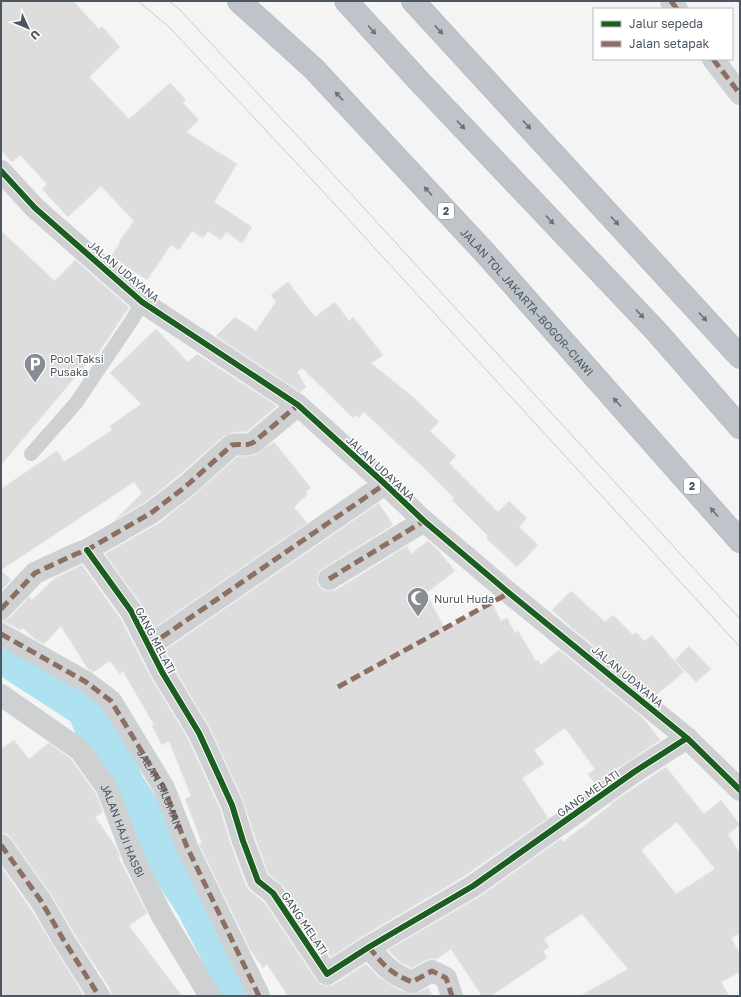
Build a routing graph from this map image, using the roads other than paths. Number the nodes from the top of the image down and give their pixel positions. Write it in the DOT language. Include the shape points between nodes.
graph roads {
  1 [pos="239,1"];
  2 [pos="346,1"];
  3 [pos="413,1"];
  4 [pos="714,60"];
  5 [pos="740,94"];
  6 [pos="1,171"];
  7 [pos="142,302"];
  8 [pos="740,357"];
  9 [pos="298,406"];
  10 [pos="740,427"];
  11 [pos="31,454"];
  12 [pos="385,484"];
  13 [pos="424,521"];
  14 [pos="740,541"];
  15 [pos="87,550"];
  16 [pos="329,579"];
  17 [pos="1,609"];
  18 [pos="1,634"];
  19 [pos="149,646"];
  20 [pos="1,695"];
  21 [pos="687,738"];
  22 [pos="740,790"];
  23 [pos="1,845"];
  24 [pos="369,947"];
  25 [pos="99,996"];
  26 [pos="210,996"];
  27 [pos="258,996"];
  28 [pos="452,996"];
  14 -- 1 [label="highway, JALAN TOL JAKARTA–BOGOR–CIAWI / 2, one-way" via="487,255 325,80"];
  2 -- 10 [label="highway, one-way" via="656,331"];
  3 -- 8 [label="highway, one-way"];
  4 -- 5 [label="street"];
  6 -- 7 [label="street, JALAN UDAYANA" via="35,208"];
  7 -- 9 [label="street, JALAN UDAYANA"];
  7 -- 11 [label="lane" via="76,403"];
  9 -- 12 [label="street, JALAN UDAYANA"];
  9 -- 15 [label="street" via="254,442 247,446 232,445 151,513"];
  12 -- 13 [label="street, JALAN UDAYANA"];
  12 -- 19 [label="street"];
  13 -- 16 [label="street"];
  13 -- 21 [label="street, JALAN UDAYANA"];
  15 -- 17 [label="street" via="35,573"];
  15 -- 19 [label="street, GANG MELATI" via="131,611"];
  18 -- 27 [label="street, JALAN SILUMAN" via="86,682 111,701 164,788 187,847"];
  19 -- 24 [label="street, GANG MELATI" via="199,733 232,805 258,881 273,893 327,974"];
  20 -- 26 [label="street, JALAN HAJI HASBI" via="80,750 106,788 134,859 162,916"];
  21 -- 22 [label="street, JALAN UDAYANA"];
  21 -- 24 [label="street, GANG MELATI" via="634,772 473,886"];
  23 -- 25 [label="street" via="41,901"];
  24 -- 28 [label="street" via="383,966 400,978 412,982 432,971 446,978"];
}
